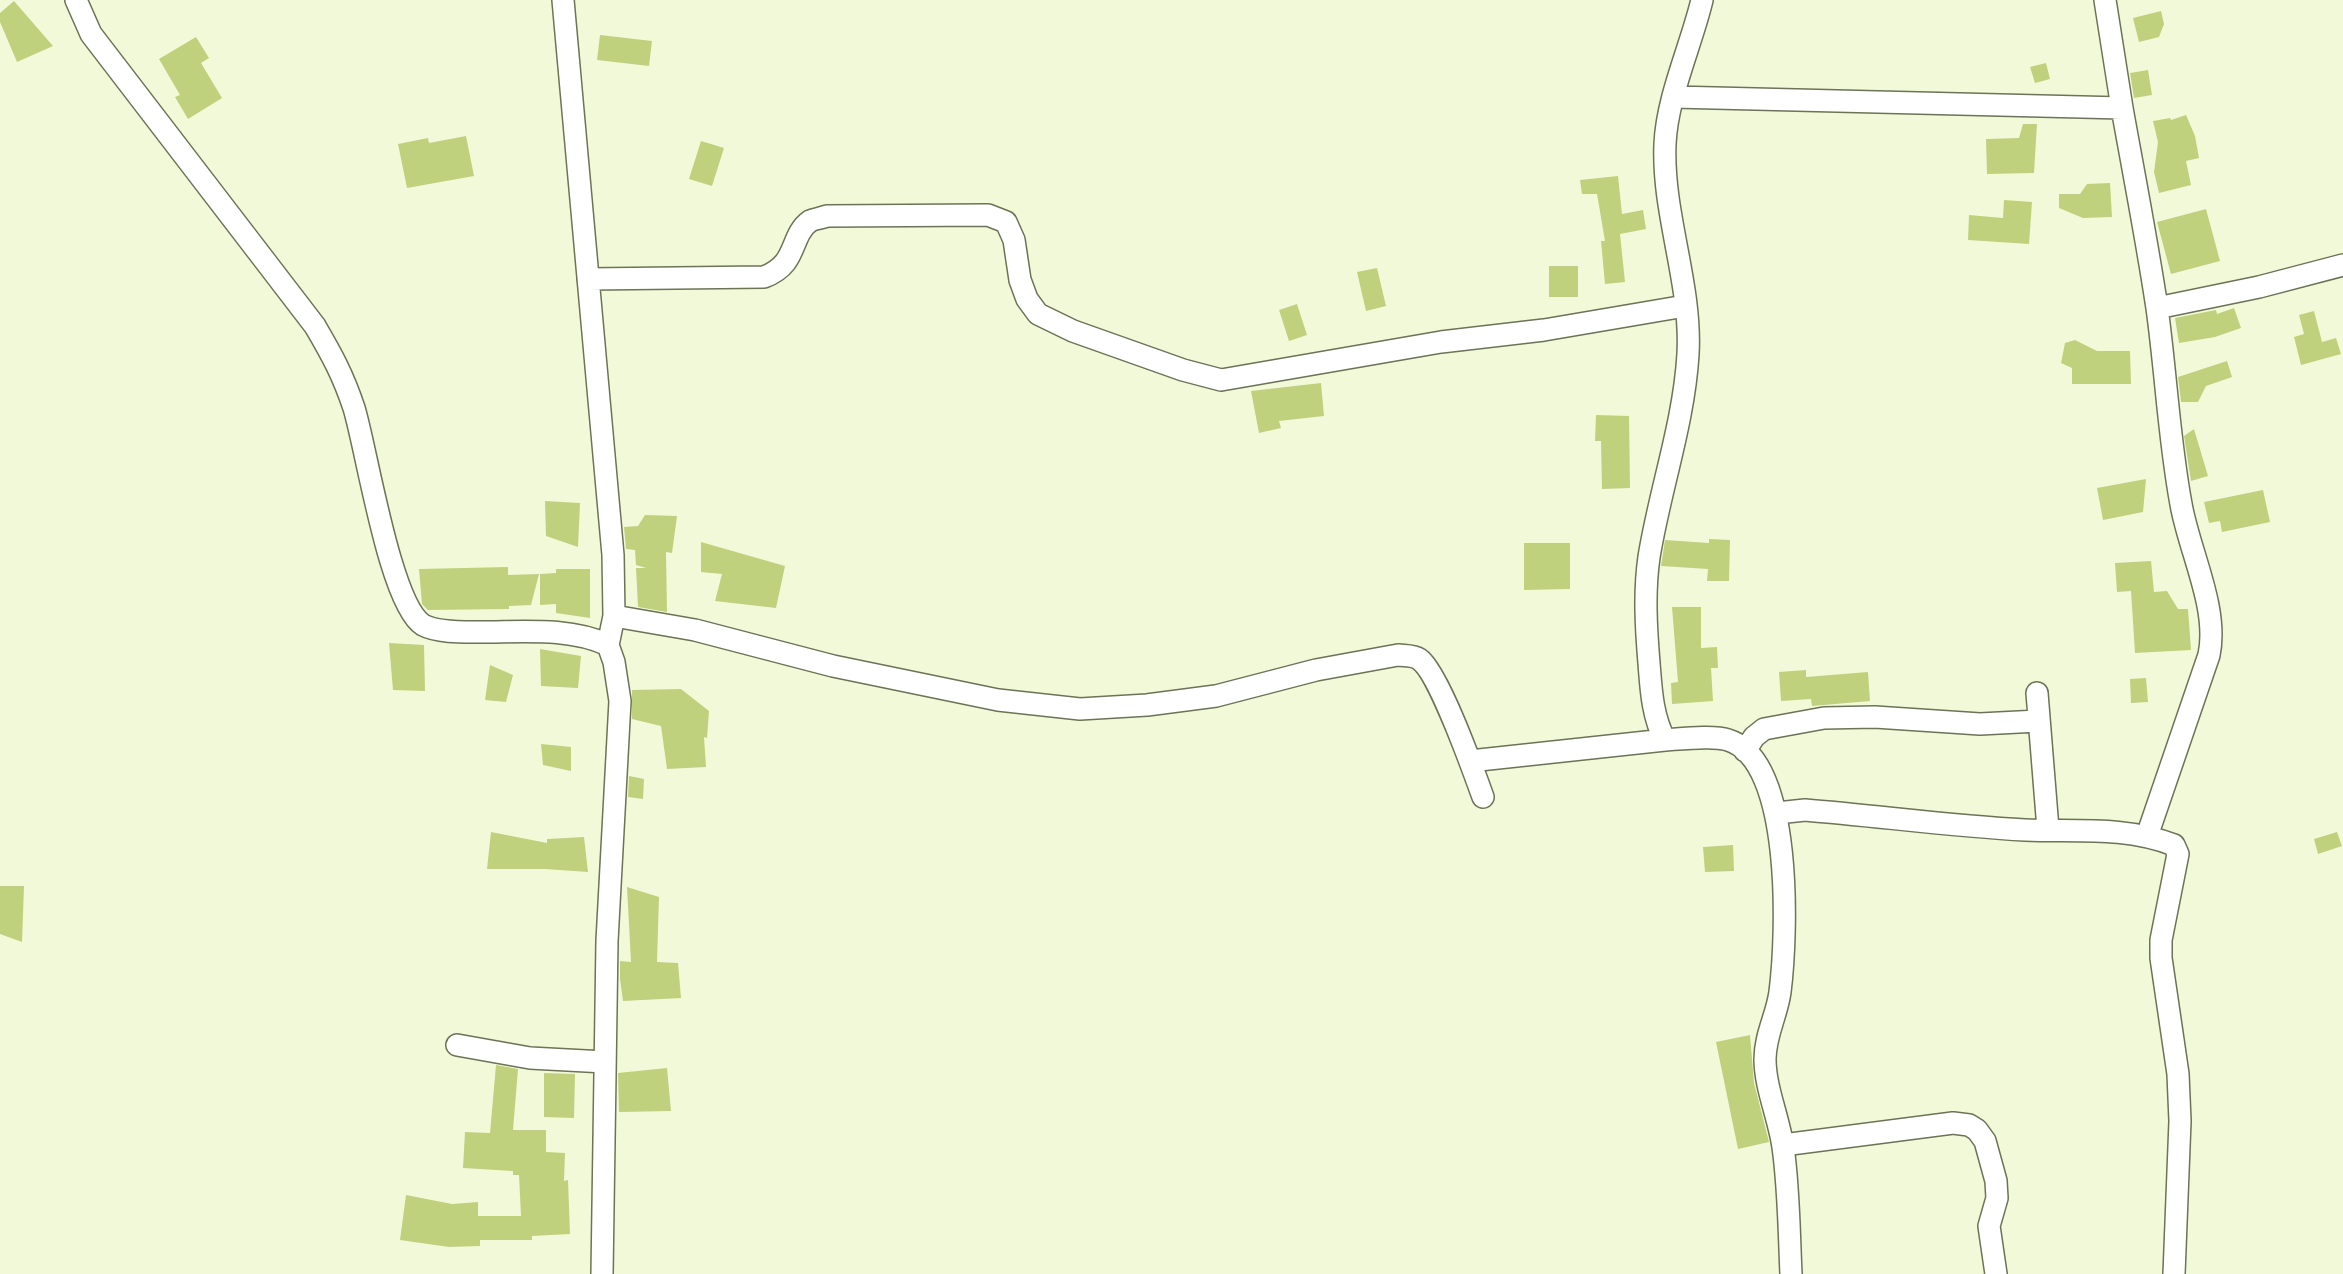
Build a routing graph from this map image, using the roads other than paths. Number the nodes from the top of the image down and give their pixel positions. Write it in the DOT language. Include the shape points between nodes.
graph roads {
  1 [pos="75,0"];
  2 [pos="563,0"];
  3 [pos="1702,0"];
  4 [pos="2105,0"];
  5 [pos="1674,97"];
  6 [pos="2122,108"];
  7 [pos="2343,265"];
  8 [pos="587,279"];
  9 [pos="1685,306"];
  10 [pos="2157,308"];
  11 [pos="614,616"];
  12 [pos="608,645"];
  13 [pos="2037,693"];
  14 [pos="2038,721"];
  15 [pos="1665,740"];
  16 [pos="1749,745"];
  17 [pos="1470,761"];
  18 [pos="1483,797"];
  19 [pos="1789,812"];
  20 [pos="2048,829"];
  21 [pos="2161,840"];
  22 [pos="457,1045"];
  23 [pos="605,1062"];
  24 [pos="1783,1145"];
  25 [pos="602,1274"];
  26 [pos="1791,1274"];
  27 [pos="1996,1274"];
  28 [pos="2174,1274"];
  1 -- 12 [label="street" via="91,34 315,326 341,369 398,584 409,609 424,625 453,632 561,634 590,637"];
  2 -- 8 [label="street"];
  3 -- 5 [label="street"];
  4 -- 6 [label="street"];
  5 -- 6 [label="street"];
  5 -- 9 [label="street" via="1665,142"];
  6 -- 10 [label="street"];
  7 -- 10 [label="street"];
  8 -- 9 [label="street" via="764,277 786,263 810,222 827,216 988,215 1006,222 1027,299 1038,314 1073,331 1221,380"];
  8 -- 11 [label="street"];
  9 -- 15 [label="street" via="1688,354 1675,441 1649,558 1645,615 1651,696"];
  10 -- 21 [label="street" via="2181,503 2211,635"];
  11 -- 12 [label="street"];
  11 -- 17 [label="street" via="695,630 833,666 998,701 1080,709 1216,696 1316,670 1411,656 1429,669"];
  12 -- 23 [label="street" via="620,701"];
  13 -- 14 [label="street"];
  14 -- 16 [label="street" via="1980,724 1824,718 1764,729"];
  14 -- 20 [label="street"];
  15 -- 16 [label="street" via="1728,740"];
  15 -- 17 [label="street"];
  16 -- 19 [label="street"];
  17 -- 18 [label="street"];
  19 -- 20 [label="street"];
  19 -- 24 [label="street" via="1779,995 1766,1039 1765,1061"];
  20 -- 21 [label="street" via="2101,830"];
  21 -- 28 [label="street" via="2178,854 2161,940 2180,1121"];
  22 -- 23 [label="street" via="530,1058"];
  23 -- 25 [label="street"];
  24 -- 26 [label="street"];
  24 -- 27 [label="street" via="1952,1123 1969,1125 1985,1141 1996,1181 1997,1198 1989,1226"];
}
